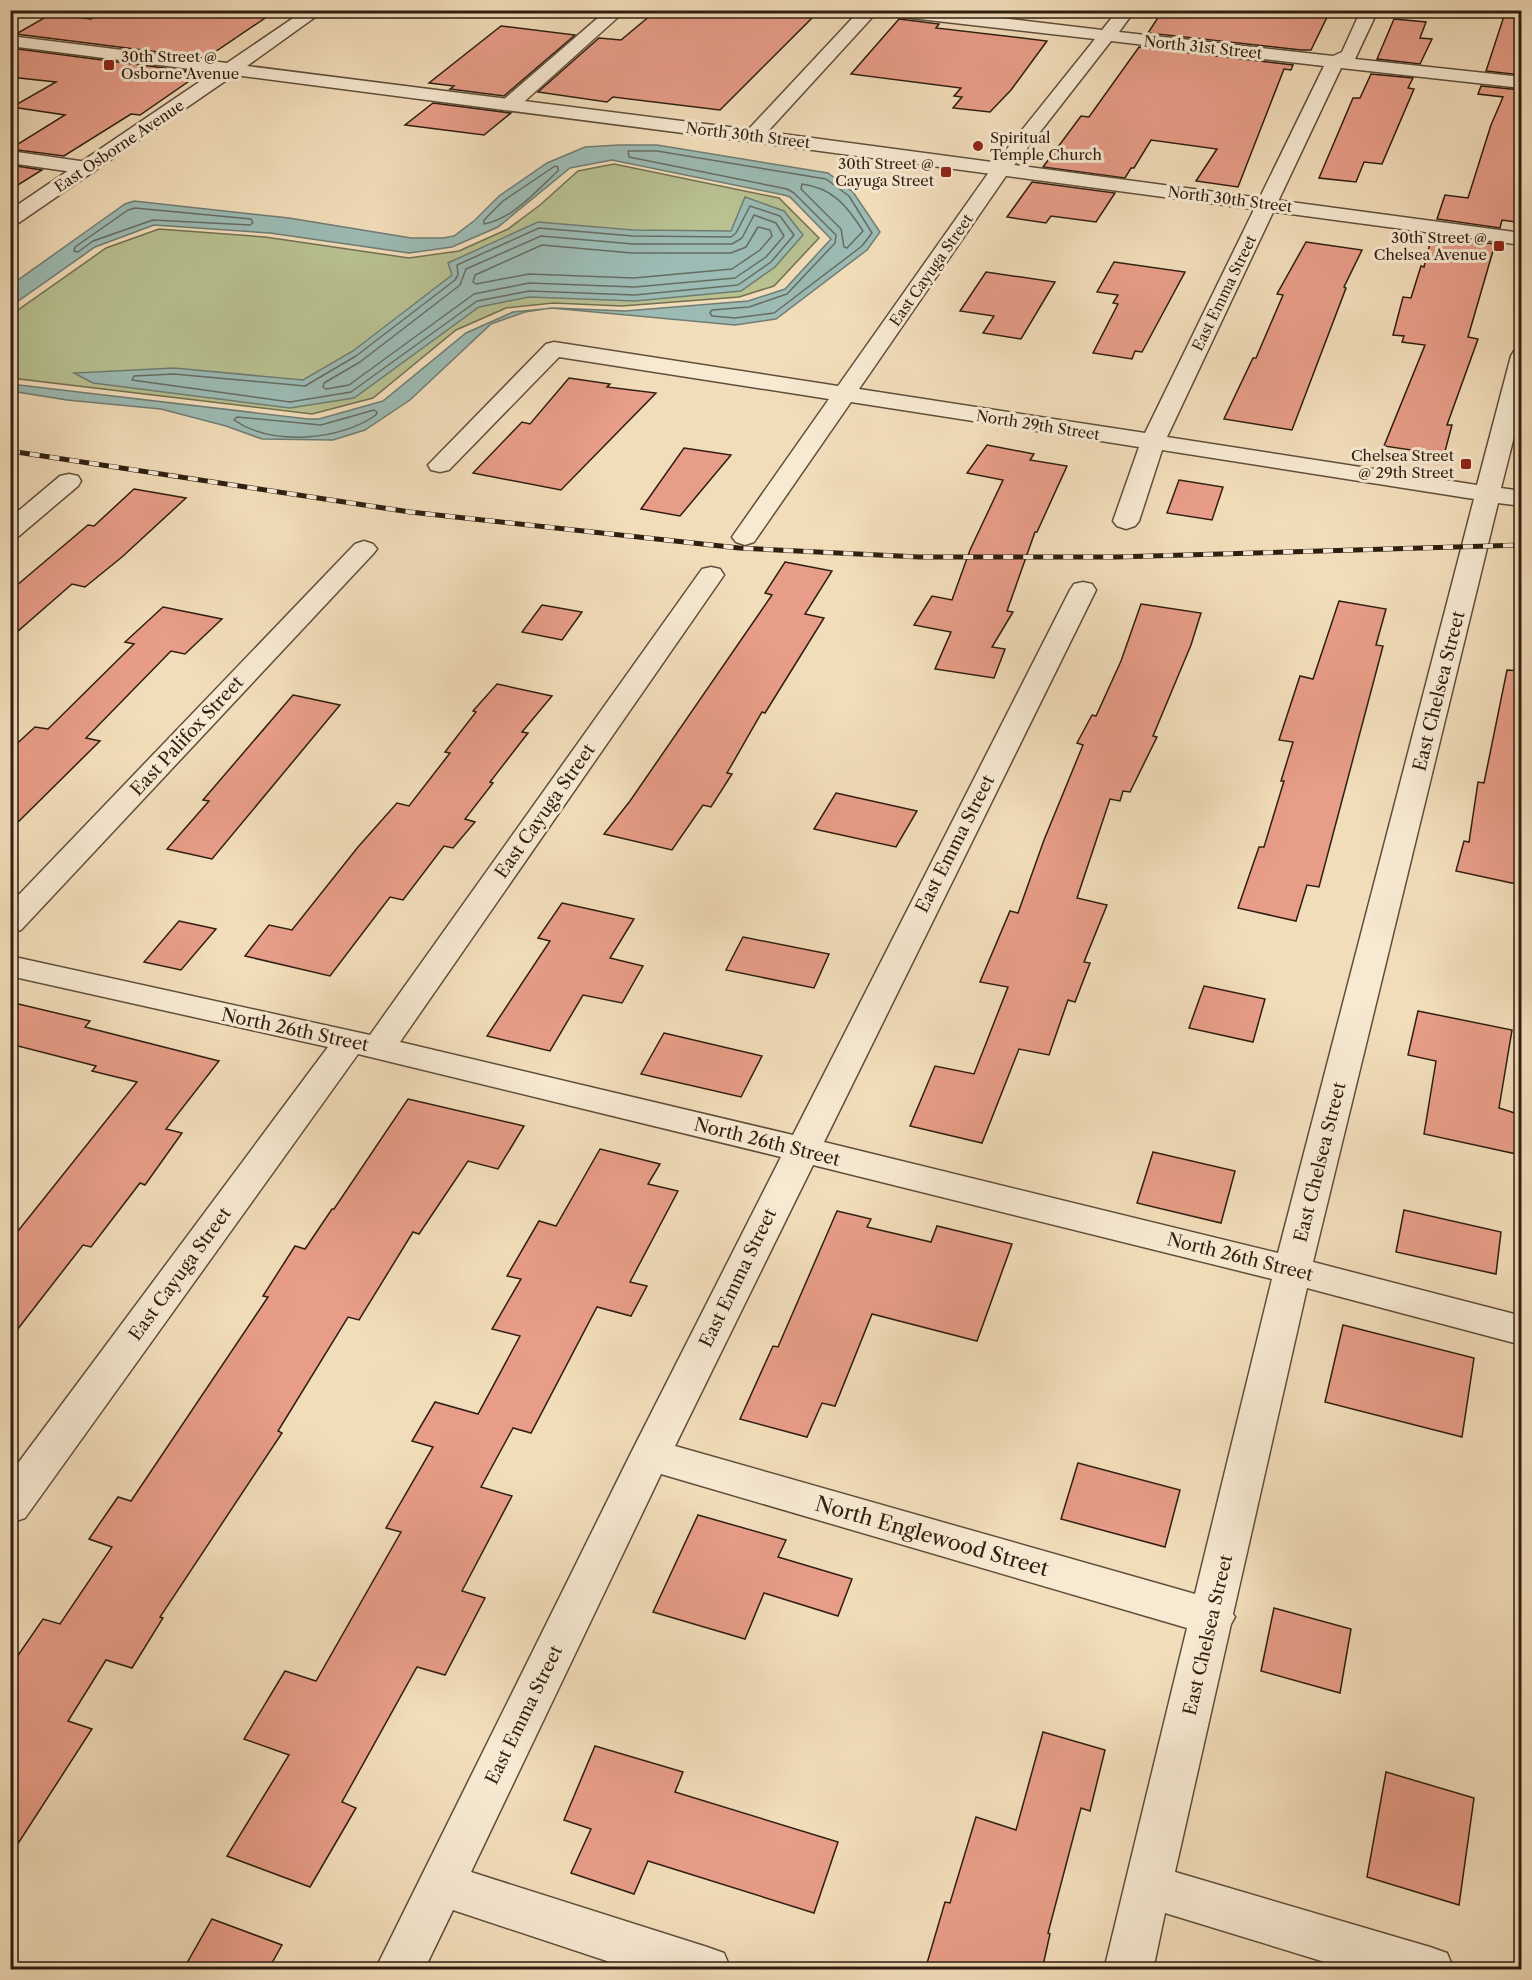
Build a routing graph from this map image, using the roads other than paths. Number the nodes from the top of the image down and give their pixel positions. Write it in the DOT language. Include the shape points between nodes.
graph roads {
  1 [pos="317,10"];
  2 [pos="618,10"];
  3 [pos="870,10"];
  4 [pos="884,10"];
  5 [pos="1127,10"];
  6 [pos="1370,10"];
  7 [pos="1106,36"];
  8 [pos="10,41"];
  9 [pos="1335,62"];
  10 [pos="231,69"];
  11 [pos="1521,83"];
  12 [pos="509,105"];
  13 [pos="753,136"];
  14 [pos="10,157"];
  15 [pos="87,168"];
  16 [pos="1000,169"];
  17 [pos="1267,204"];
  18 [pos="10,220"];
  19 [pos="1521,239"];
  20 [pos="1521,356"];
  21 [pos="844,394"];
  22 [pos="1152,442"];
  23 [pos="440,465"];
  24 [pos="69,481"];
  25 [pos="1505,496"];
  26 [pos="1126,521"];
  27 [pos="10,531"];
  28 [pos="745,537"];
  29 [pos="364,549"];
  30 [pos="711,574"];
  31 [pos="1083,590"];
  32 [pos="10,923"];
  33 [pos="10,966"];
  34 [pos="364,1045"];
  35 [pos="801,1150"];
  36 [pos="1293,1269"];
  37 [pos="1521,1330"];
  38 [pos="650,1455"];
  39 [pos="10,1506"];
  40 [pos="1213,1617"];
  41 [pos="441,1884"];
  42 [pos="1149,1886"];
  43 [pos="399,1970"];
  44 [pos="707,1970"];
  45 [pos="1128,1970"];
  46 [pos="1430,1970"];
  1 -- 10 [label="street, East Osborne Avenue"];
  2 -- 12 [label="street"];
  3 -- 13 [label="street"];
  4 -- 7 [label="street, North 31st Street"];
  5 -- 7 [label="street, East Cayuga Street"];
  6 -- 9 [label="street, East Emma Street" via="1349,55"];
  7 -- 9 [label="street, North 31st Street"];
  7 -- 16 [label="street, East Cayuga Street"];
  8 -- 10 [label="street, North 30th Street"];
  9 -- 11 [label="street, North 31st Street"];
  9 -- 17 [label="street, East Emma Street"];
  10 -- 12 [label="street, North 30th Street"];
  10 -- 15 [label="street, East Osborne Avenue"];
  12 -- 13 [label="street, North 30th Street"];
  13 -- 16 [label="street, North 30th Street"];
  14 -- 15 [label="street"];
  15 -- 18 [label="street, East Osborne Avenue"];
  16 -- 17 [label="street, North 30th Street"];
  16 -- 21 [label="street, East Cayuga Street"];
  17 -- 19 [label="street, North 30th Street"];
  17 -- 22 [label="street, East Emma Street"];
  20 -- 25 [label="street, East Chelsea Street"];
  21 -- 22 [label="street, North 29th Street"];
  21 -- 23 [label="street, North 29th Street" via="554,349"];
  21 -- 28 [label="street, East Cayuga Street"];
  22 -- 25 [label="street, North 29th Street"];
  22 -- 26 [label="street, East Emma Street"];
  24 -- 27 [label="street"];
  25 -- 36 [label="street, East Chelsea Street"];
  29 -- 32 [label="street, East Palifox Street"];
  30 -- 34 [label="street, East Cayuga Street"];
  31 -- 35 [label="street, East Emma Street"];
  33 -- 34 [label="street, North 26th Street"];
  34 -- 35 [label="street, North 26th Street"];
  34 -- 39 [label="street, East Cayuga Street"];
  35 -- 36 [label="street, North 26th Street"];
  35 -- 38 [label="street, East Emma Street"];
  36 -- 37 [label="street, North 26th Street"];
  36 -- 40 [label="street, East Chelsea Street"];
  38 -- 40 [label="street, North Englewood Street"];
  38 -- 41 [label="street, East Emma Street"];
  40 -- 42 [label="street, East Chelsea Street"];
  41 -- 43 [label="street, East Emma Street"];
  41 -- 44 [label="street"];
  42 -- 45 [label="street, East Chelsea Street"];
  42 -- 46 [label="street"];
}
